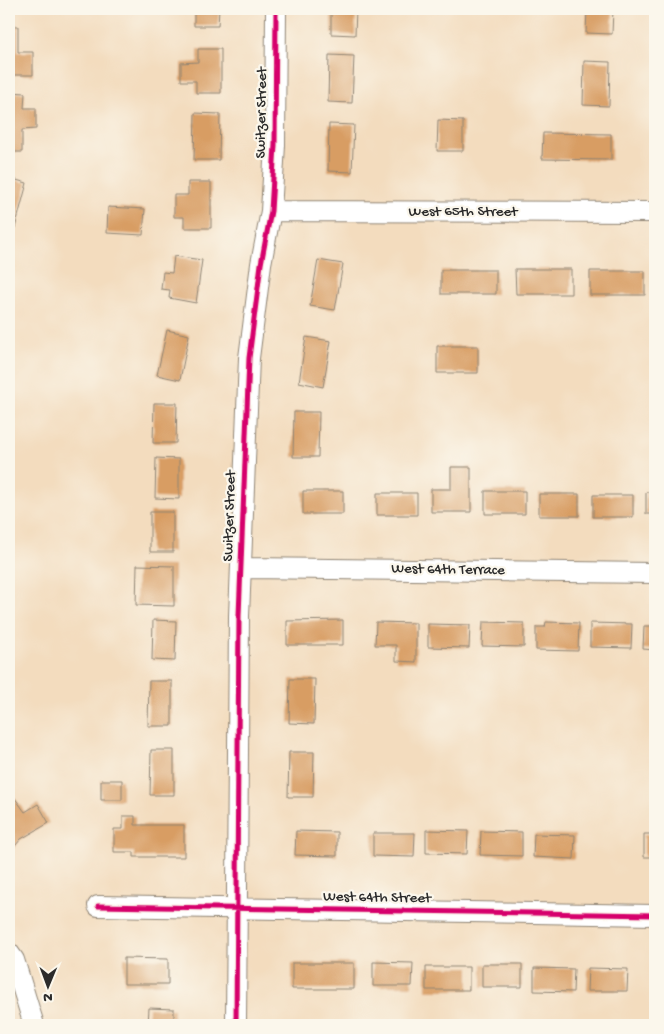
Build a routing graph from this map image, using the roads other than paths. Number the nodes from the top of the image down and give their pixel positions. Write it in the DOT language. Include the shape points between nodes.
graph roads {
  1 [pos="276,9"];
  2 [pos="271,211"];
  3 [pos="655,212"];
  4 [pos="241,568"];
  5 [pos="655,573"];
  6 [pos="98,906"];
  7 [pos="238,909"];
  8 [pos="655,915"];
  9 [pos="9,953"];
  10 [pos="34,1025"];
  11 [pos="236,1025"];
  1 -- 2 [label="street, Switzer Street"];
  2 -- 3 [label="street, West 65th Street"];
  2 -- 4 [label="street, Switzer Street" via="249,358"];
  4 -- 5 [label="street, West 64th Terrace"];
  4 -- 7 [label="street, Switzer Street"];
  6 -- 7 [label="street, West 64th Street"];
  7 -- 8 [label="street, West 64th Street"];
  7 -- 11 [label="street, Switzer Street"];
  9 -- 10 [label="street"];
}
